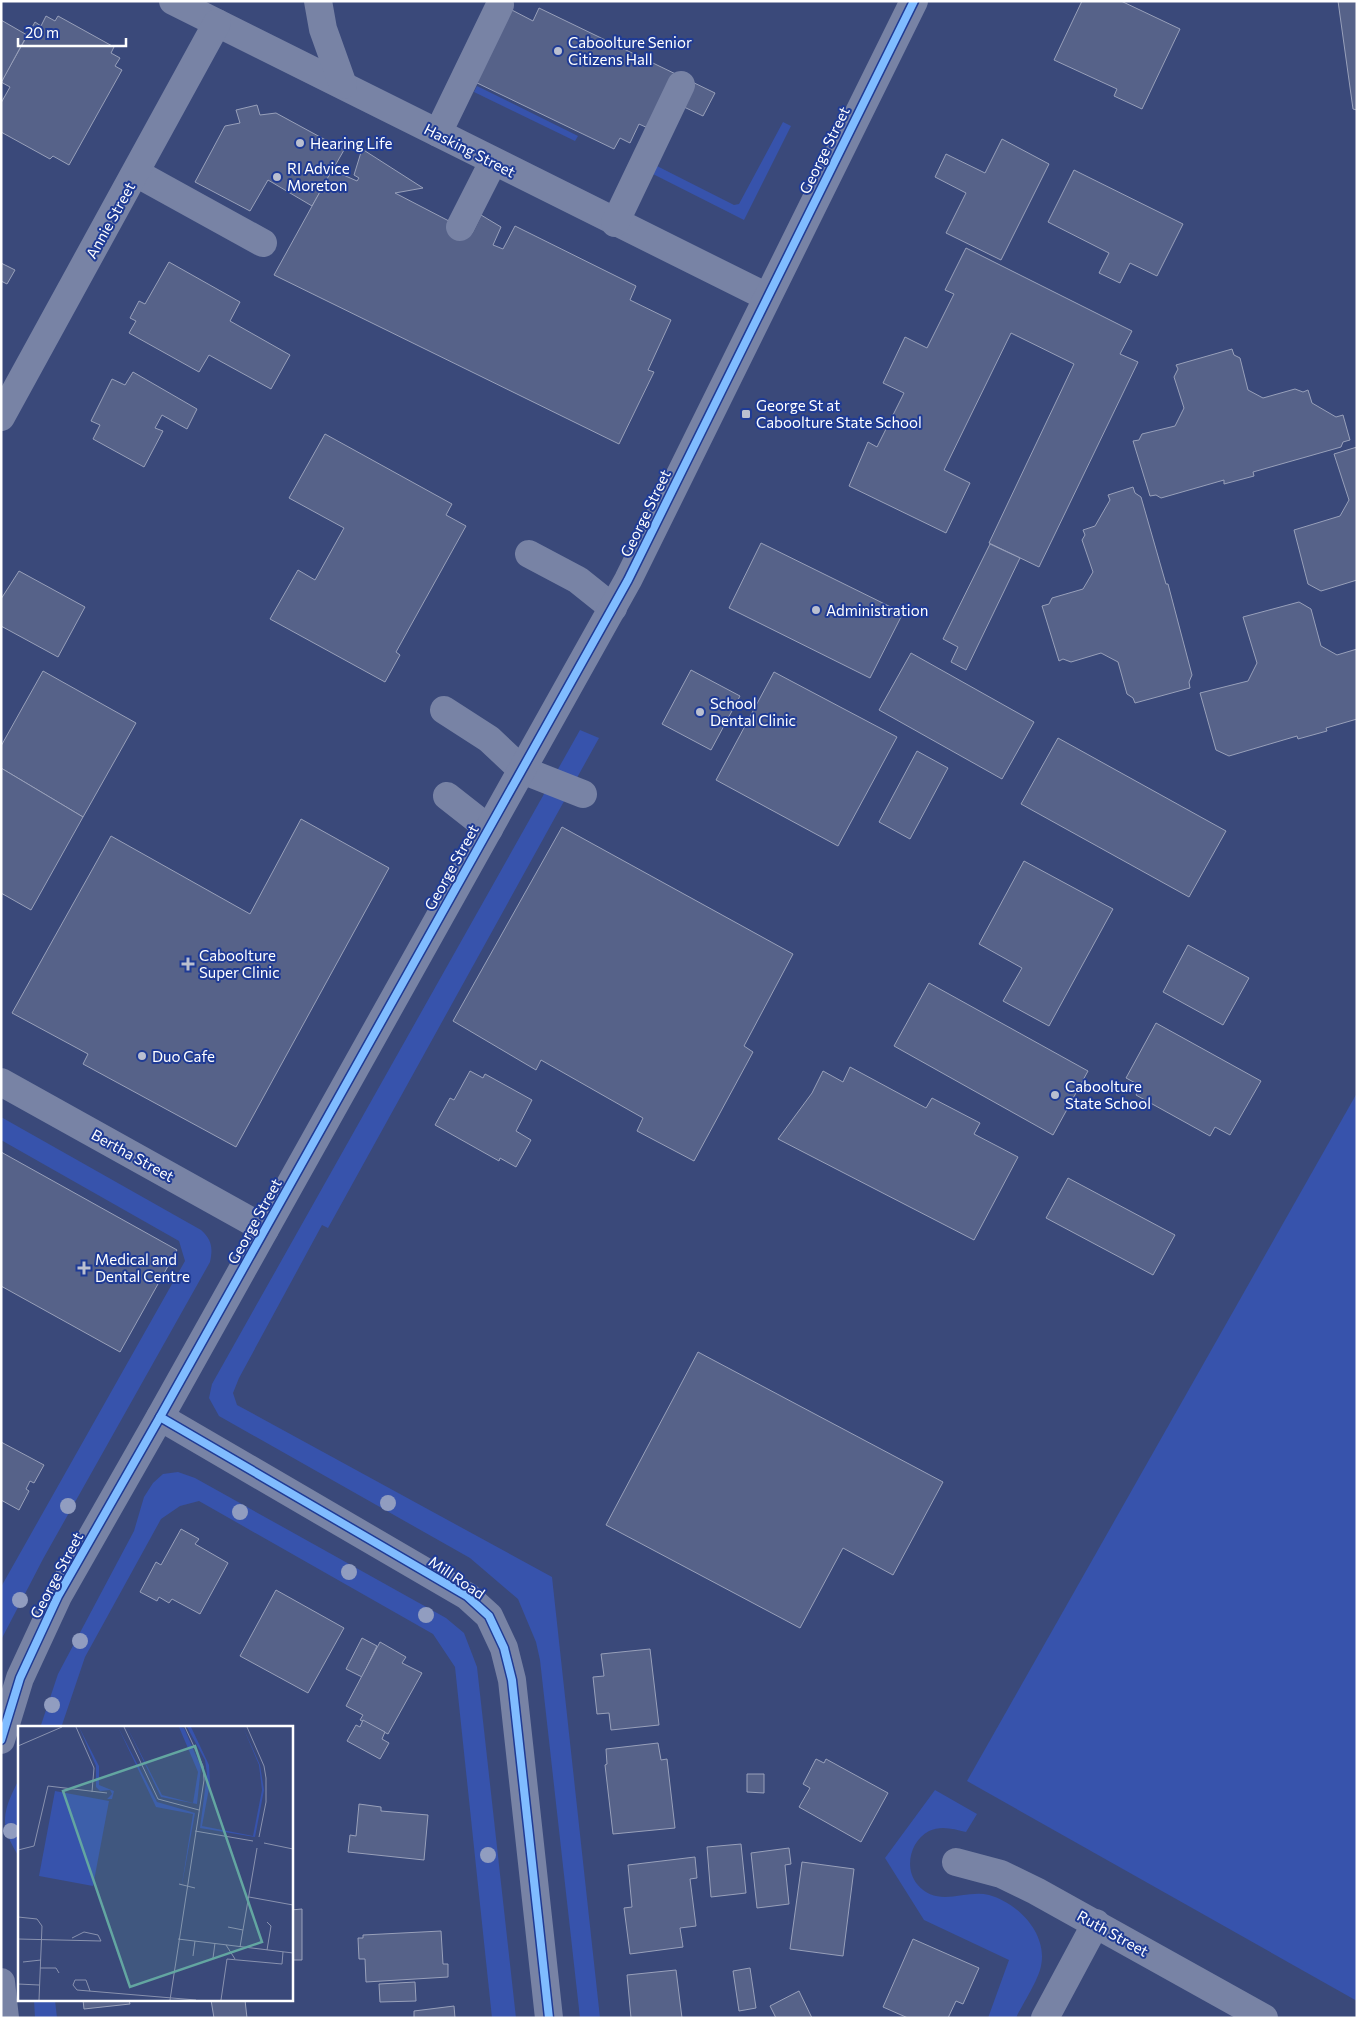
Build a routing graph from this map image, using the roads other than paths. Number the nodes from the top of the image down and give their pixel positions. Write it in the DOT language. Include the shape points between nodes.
graph roads {
  1 [pos="173,1"];
  2 [pos="318,1"];
  3 [pos="914,1"];
  4 [pos="500,5"];
  5 [pos="217,23"];
  6 [pos="343,85"];
  7 [pos="681,85"];
  8 [pos="438,133"];
  9 [pos="493,162"];
  10 [pos="136,172"];
  11 [pos="615,223"];
  12 [pos="460,227"];
  13 [pos="263,243"];
  14 [pos="768,297"];
  15 [pos="1,417"];
  16 [pos="528,554"];
  17 [pos="613,608"];
  18 [pos="444,710"];
  19 [pos="522,770"];
  20 [pos="583,794"];
  21 [pos="448,796"];
  22 [pos="489,829"];
  23 [pos="1,1082"];
  24 [pos="265,1229"];
  25 [pos="160,1417"];
  26 [pos="1,1740"];
  27 [pos="956,1862"];
  28 [pos="1096,1923"];
  29 [pos="1,1982"];
  30 [pos="5,2018"];
  31 [pos="548,2018"];
  32 [pos="1045,2018"];
  33 [pos="1264,2018"];
  1 -- 5 [label="street, Hasking Street"];
  2 -- 6 [label="street" via="323,29"];
  3 -- 14 [label="street, George Street"];
  4 -- 8 [label="street"];
  5 -- 6 [label="street, Hasking Street"];
  5 -- 10 [label="street, Annie Street"];
  6 -- 8 [label="street, Hasking Street"];
  7 -- 11 [label="street"];
  8 -- 9 [label="street, Hasking Street"];
  9 -- 11 [label="street, Hasking Street"];
  9 -- 12 [label="street"];
  10 -- 13 [label="street"];
  10 -- 15 [label="street, Annie Street"];
  11 -- 14 [label="street, Hasking Street"];
  14 -- 17 [label="street, George Street"];
  16 -- 17 [label="street" via="578,580"];
  17 -- 19 [label="street, George Street"];
  18 -- 19 [label="street" via="489,739"];
  19 -- 20 [label="street"];
  19 -- 22 [label="street, George Street"];
  21 -- 22 [label="street"];
  22 -- 24 [label="street, George Street"];
  23 -- 24 [label="street, Bertha Street"];
  24 -- 25 [label="street, George Street"];
  25 -- 26 [label="street, George Street" via="58,1596 20,1678"];
  25 -- 31 [label="street, Mill Road" via="467,1596 489,1616 504,1648 512,1680"];
  27 -- 28 [label="street, Ruth Street" via="1001,1874"];
  28 -- 32 [label="street"];
  28 -- 33 [label="street, Ruth Street"];
  29 -- 30 [label="street"];
}
